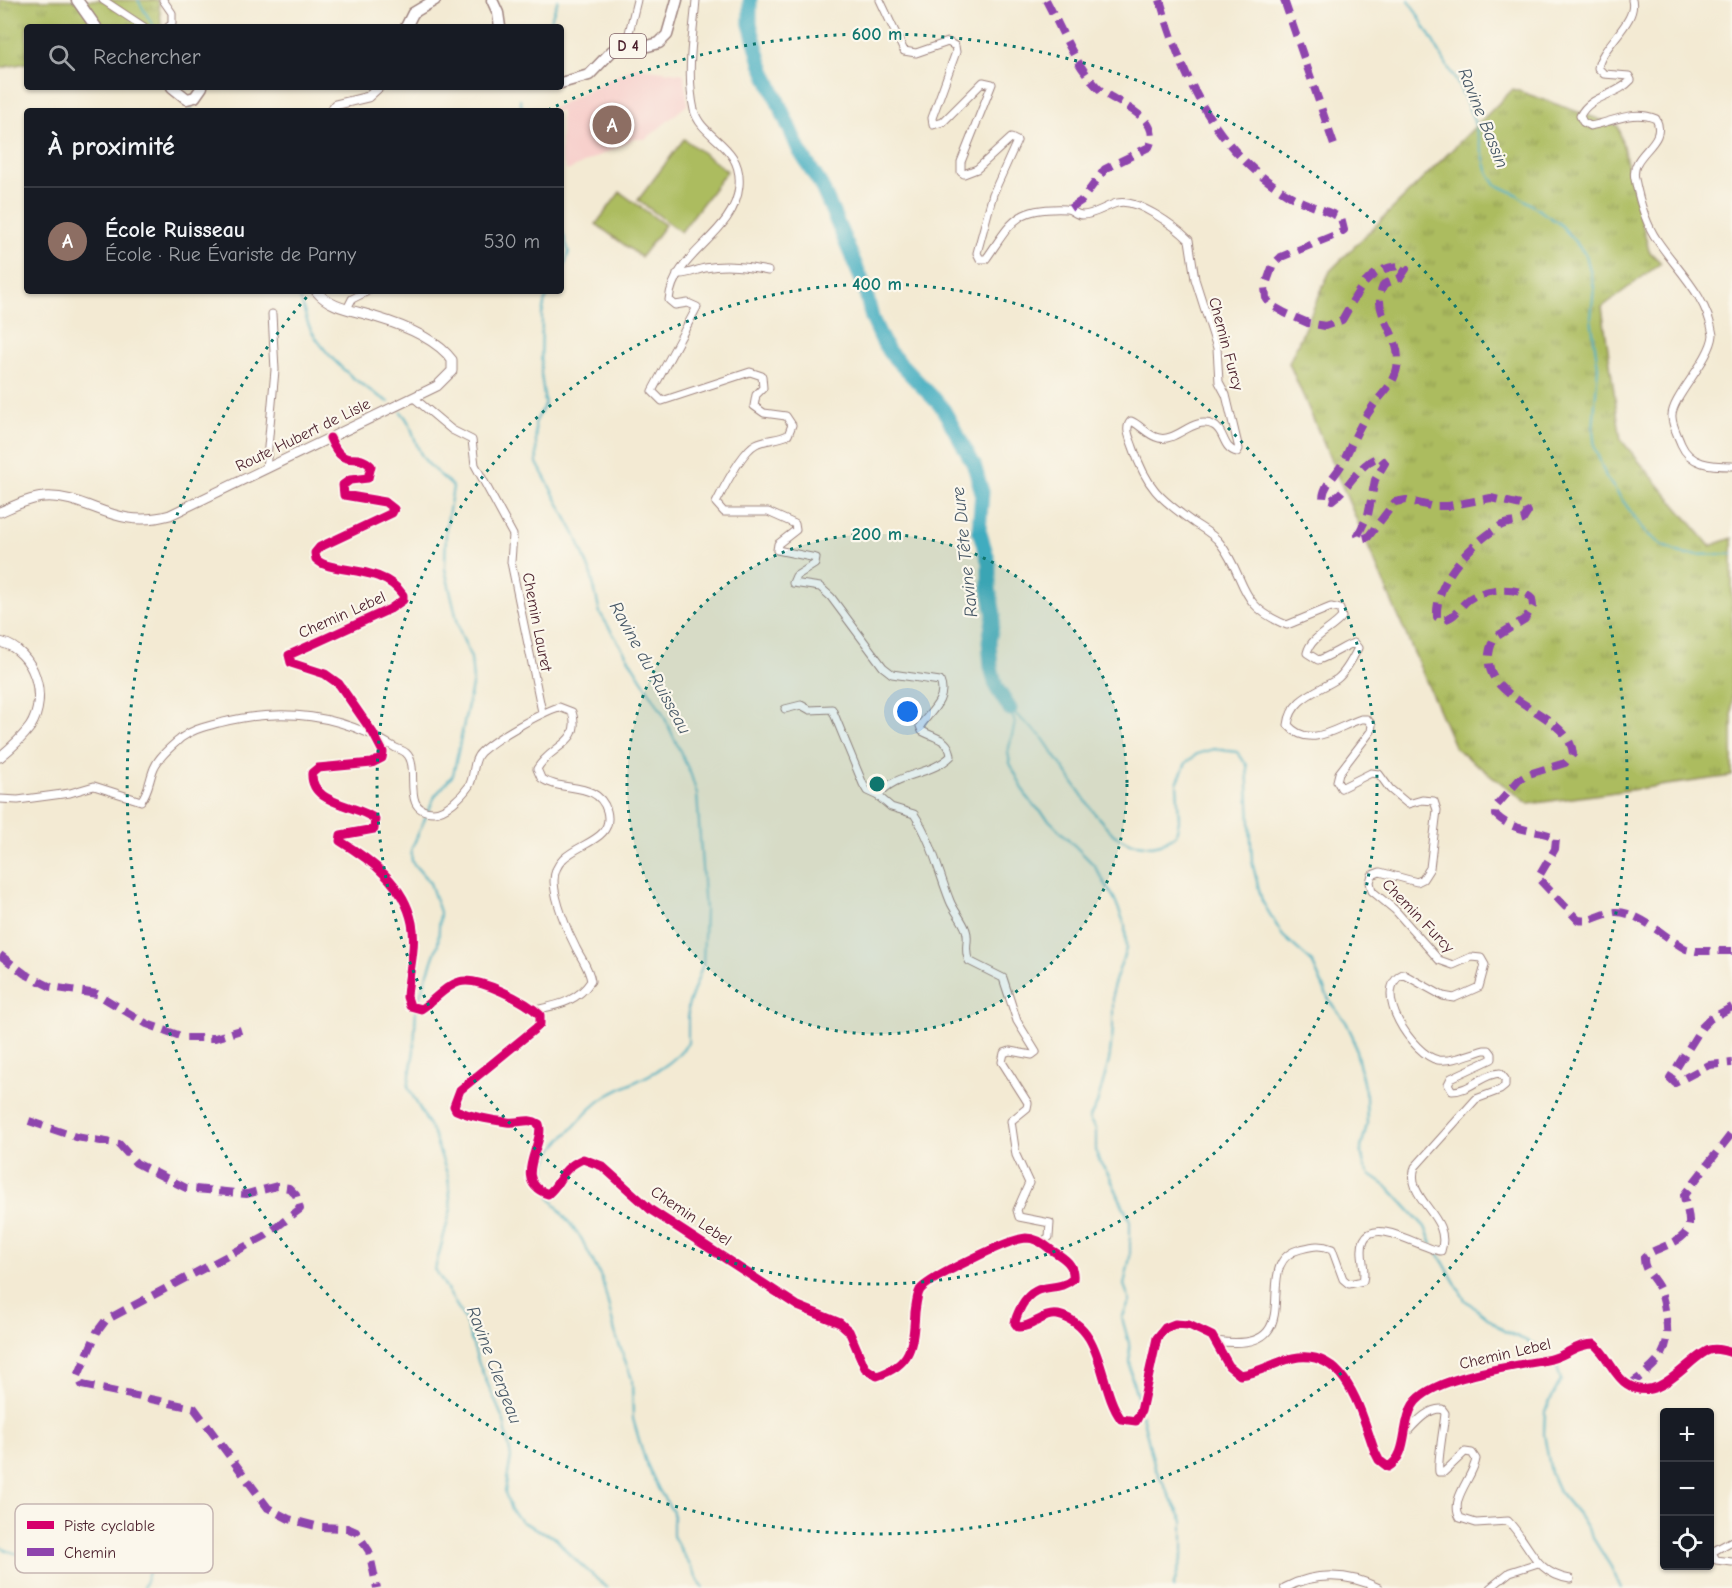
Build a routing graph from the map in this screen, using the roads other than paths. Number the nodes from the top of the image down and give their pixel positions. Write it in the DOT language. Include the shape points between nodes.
graph roads {
  1 [pos="77,0"];
  2 [pos="103,0"];
  3 [pos="163,0"];
  4 [pos="435,0"];
  5 [pos="492,0"];
  6 [pos="637,0"];
  7 [pos="677,0"];
  8 [pos="696,0"];
  9 [pos="880,0"];
  10 [pos="1632,0"];
  11 [pos="94,24"];
  12 [pos="139,24"];
  13 [pos="172,24"];
  14 [pos="408,24"];
  15 [pos="500,24"];
  16 [pos="626,45"];
  17 [pos="564,81"];
  18 [pos="176,90"];
  19 [pos="200,90"];
  20 [pos="376,90"];
  21 [pos="334,108"];
  22 [pos="768,271"];
  23 [pos="677,274"];
  24 [pos="319,294"];
  25 [pos="362,294"];
  26 [pos="347,309"];
  27 [pos="272,314"];
  28 [pos="414,398"];
  29 [pos="330,438"];
  30 [pos="1732,466"];
  31 [pos="266,469"];
  32 [pos="0,512"];
  33 [pos="0,642"];
  34 [pos="785,709"];
  35 [pos="542,712"];
  36 [pos="373,733"];
  37 [pos="0,757"];
  38 [pos="878,796"];
  39 [pos="0,799"];
  40 [pos="535,1010"];
  41 [pos="1042,1242"];
  42 [pos="1216,1341"];
  43 [pos="1732,1353"];
  44 [pos="1403,1436"];
  45 [pos="1732,1541"];
  46 [pos="1732,1562"];
  47 [pos="1538,1563"];
  48 [pos="1570,1580"];
  49 [pos="1286,1588"];
  50 [pos="1378,1588"];
  51 [pos="1490,1588"];
  1 -- 11 [label="main road"];
  2 -- 12 [label="street"];
  3 -- 13 [label="street" via="172,13"];
  4 -- 14 [label="main road" via="413,13"];
  5 -- 15 [label="main road"];
  6 -- 16 [label="street"];
  7 -- 16 [label="main road, D 4" via="669,29 659,43"];
  8 -- 23 [label="street" via="690,72 694,111 733,157 740,183 737,201 719,230"];
  9 -- 42 [label="street, Chemin Furcy" via="904,51 916,53 948,42 956,46 933,125 943,122 983,82 992,84 961,162 961,172 977,169 1011,138 1017,141 993,194 977,253 980,259 986,259 1020,215 1069,209 1079,216 1121,202 1129,202 1169,222 1189,240 1195,279 1217,348 1219,382 1239,449 1237,452 1228,447 1213,425 1192,425 1167,439 1157,438 1131,422 1128,430 1142,473 1174,509 1219,540 1249,601 1260,612 1287,625 1331,607 1340,609 1342,617 1335,627 1309,645 1307,652 1318,660 1349,644 1358,648 1338,678 1306,695 1289,713 1288,724 1304,737 1319,738 1344,724 1367,719 1372,725 1339,773 1337,781 1341,788 1371,773 1379,774 1408,804 1434,801 1437,810 1430,868 1423,879 1416,882 1380,872 1372,875 1372,891 1395,910 1439,960 1454,965 1471,957 1481,958 1485,965 1479,987 1454,998 1403,974 1395,978 1389,999 1410,1039 1423,1054 1444,1060 1484,1050 1492,1053 1492,1059 1485,1064 1451,1078 1448,1084 1452,1091 1491,1073 1500,1073 1505,1079 1500,1090 1476,1099 1412,1175 1415,1189 1439,1221 1441,1251 1429,1250 1394,1234 1372,1233 1365,1238 1362,1248 1366,1272 1363,1281 1349,1284 1343,1279 1332,1250 1317,1245 1291,1251 1284,1256 1277,1273 1277,1312 1265,1334 1247,1342"];
  10 -- 30 [label="street" via="1629,16 1599,59 1598,68 1604,74 1629,76 1632,80 1599,98 1580,116 1590,126 1611,119 1656,119 1658,136 1638,159 1634,178 1651,230 1695,290 1713,335 1694,378 1676,401 1672,418 1691,459"];
  16 -- 17 [label="main road, D 4" via="612,51 589,75"];
  18 -- 19 [label="main road" via="187,99"];
  20 -- 21 [label="main road" via="368,97"];
  22 -- 23 [label="street" via="736,266"];
  23 -- 38 [label="street" via="669,300 675,305 688,303 697,307 652,392 662,401 750,372 758,373 764,382 754,406 764,413 786,416 792,425 788,435 750,449 727,479 716,503 719,509 768,512 795,524 796,530 778,544 777,550 816,558 815,564 796,576 793,583 811,584 826,592 892,674 940,681 942,686 940,701 920,726 922,731 946,743 951,756 942,765 893,782"];
  24 -- 26 [label="main road, Route Hubert de Lisle" via="327,302"];
  25 -- 26 [label="street" via="352,299"];
  26 -- 28 [label="main road, Route Hubert de Lisle" via="378,317 435,342 452,360 452,371 446,380"];
  27 -- 31 [label="street" via="275,370"];
  28 -- 29 [label="main road, Route Hubert de Lisle"];
  28 -- 35 [label="street, Chemin Lauret" via="452,430 472,440 475,465 513,535 512,562"];
  29 -- 31 [label="main road, Route Hubert de Lisle"];
  29 -- 36 [label="street, Chemin Lebel" via="340,456 371,466 368,478 343,485 344,495 385,502 394,509 320,547 316,559 324,565 374,574 400,590 403,600 293,651 289,658 296,666 325,674 339,684"];
  31 -- 32 [label="main road, Route Hubert de Lisle" via="159,518 128,520 54,498 29,500"];
  33 -- 37 [label="main road" via="19,650 29,663 39,701 31,726"];
  34 -- 38 [label="street" via="801,705 810,710 832,709 863,784"];
  35 -- 36 [label="street" via="481,752 469,785 440,812 417,805 412,793 412,764 406,753"];
  35 -- 40 [label="street" via="559,707 572,712 576,723 574,735 542,761 537,769 541,778 559,788 580,787 595,794 606,809 607,826 600,837 565,857 554,882 591,981 567,1003"];
  36 -- 39 [label="street" via="313,716 254,715 192,730 180,738 155,765 141,801 94,786 70,793"];
  36 -- 40 [label="street, Chemin Lebel" via="383,752 378,762 323,767 311,777 315,788 326,798 375,819 374,829 346,832 340,841 378,866 406,906 412,923 406,997 410,1006 421,1009 464,981 485,985"];
  38 -- 41 [label="street" via="884,803 918,819 931,843 951,904 966,928 964,948 969,961 1003,978 1017,1021 1035,1045 1032,1055 1010,1051 1004,1053 1002,1062 1029,1103 1011,1121 1016,1155 1029,1183 1017,1210 1019,1216 1050,1223 1049,1237"];
  40 -- 41 [label="street, Chemin Lebel" via="540,1015 540,1024 460,1090 456,1110 510,1123 540,1124 531,1162 534,1186 539,1191 548,1194 565,1169 583,1159 602,1166 657,1214 798,1306 840,1323 849,1331 870,1373 877,1376 893,1371 907,1355 919,1291 932,1279 994,1247 1029,1238"];
  41 -- 42 [label="street, Chemin Lebel" via="1070,1263 1073,1279 1067,1284 1036,1289 1026,1299 1015,1323 1024,1328 1046,1316 1058,1315 1086,1330 1113,1408 1121,1419 1136,1421 1141,1411 1152,1355 1165,1328 1189,1325 1202,1329"];
  42 -- 44 [label="street, Chemin Lebel" via="1229,1366 1240,1375 1258,1373 1291,1358 1310,1356 1340,1372 1379,1460 1388,1467 1400,1455"];
  43 -- 44 [label="street, Chemin Lebel" via="1715,1349 1705,1352 1672,1379 1645,1389 1628,1386 1599,1348 1585,1344 1560,1356 1471,1375 1423,1393 1412,1406"];
  44 -- 47 [label="street" via="1424,1416 1442,1409 1445,1413 1439,1472 1444,1472 1465,1452 1476,1459 1458,1500 1456,1511 1460,1518 1476,1523 1508,1521"];
  45 -- 46 [label="street" via="1712,1552 1716,1560"];
  47 -- 48 [label="street" via="1554,1577"];
  47 -- 51 [label="street" via="1510,1572"];
  49 -- 50 [label="street" via="1328,1576 1359,1578"];
}
